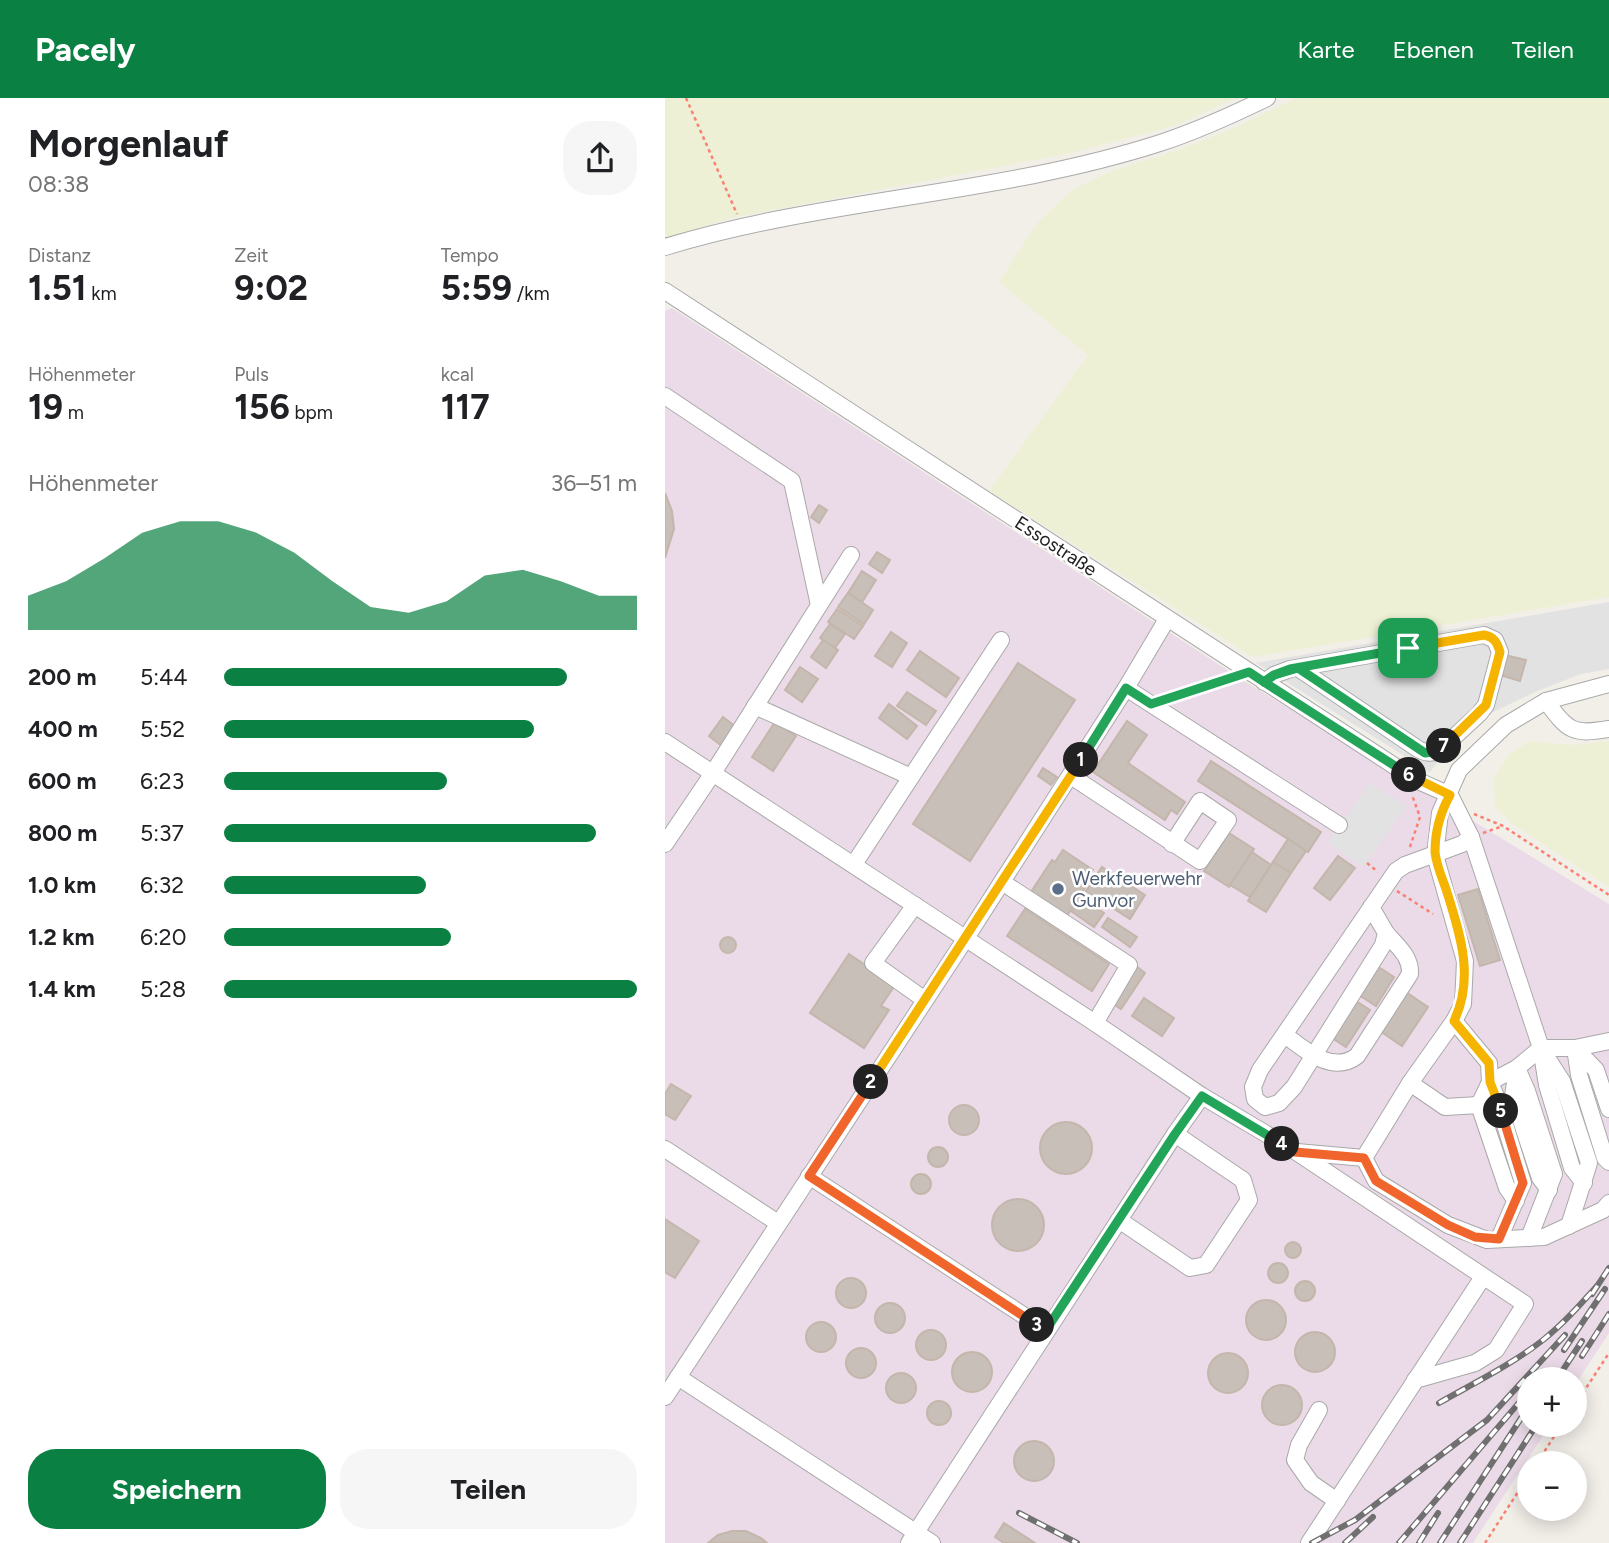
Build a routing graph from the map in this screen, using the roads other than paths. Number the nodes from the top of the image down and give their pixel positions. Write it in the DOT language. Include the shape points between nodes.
graph roads {
  1 [pos="1268,98"];
  2 [pos="665,247"];
  3 [pos="665,291"];
  4 [pos="665,396"];
  5 [pos="851,555"];
  6 [pos="819,605"];
  7 [pos="1167,619"];
  8 [pos="1001,640"];
  9 [pos="1298,668"];
  10 [pos="1264,682"];
  11 [pos="1609,684"];
  12 [pos="1126,688"];
  13 [pos="1546,701"];
  14 [pos="755,706"];
  15 [pos="1609,729"];
  16 [pos="665,742"];
  17 [pos="713,774"];
  18 [pos="1071,776"];
  19 [pos="911,777"];
  20 [pos="1450,795"];
  21 [pos="1339,825"];
  22 [pos="1471,837"];
  23 [pos="665,844"];
  24 [pos="1172,844"];
  25 [pos="1435,855"];
  26 [pos="854,864"];
  27 [pos="1002,882"];
  28 [pos="915,905"];
  29 [pos="1371,907"];
  30 [pos="1386,933"];
  31 [pos="967,938"];
  32 [pos="925,1000"];
  33 [pos="1454,1021"];
  34 [pos="1095,1023"];
  35 [pos="1285,1034"];
  36 [pos="1609,1042"];
  37 [pos="1541,1048"];
  38 [pos="1575,1048"];
  39 [pos="1313,1056"];
  40 [pos="1517,1068"];
  41 [pos="1490,1082"];
  42 [pos="1410,1083"];
  43 [pos="1202,1096"];
  44 [pos="1479,1105"];
  45 [pos="1609,1109"];
  46 [pos="1175,1134"];
  47 [pos="665,1149"];
  48 [pos="1295,1152"];
  49 [pos="1364,1158"];
  50 [pos="1609,1162"];
  51 [pos="809,1176"];
  52 [pos="1609,1192"];
  53 [pos="1516,1201"];
  54 [pos="1606,1207"];
  55 [pos="1119,1220"];
  56 [pos="778,1223"];
  57 [pos="1569,1226"];
  58 [pos="1529,1238"];
  59 [pos="1499,1239"];
  60 [pos="1483,1277"];
  61 [pos="1046,1330"];
  62 [pos="678,1377"];
  63 [pos="1415,1380"];
  64 [pos="665,1397"];
  65 [pos="1319,1410"];
  66 [pos="1337,1501"];
  67 [pos="913,1538"];
  68 [pos="932,1543"];
  69 [pos="1309,1543"];
  1 -- 2 [label="street" via="1194,132 1094,160 742,226"];
  3 -- 7 [label="street, Essostraße"];
  4 -- 6 [label="street" via="792,481"];
  5 -- 6 [label="street"];
  6 -- 14 [label="street"];
  7 -- 10 [label="street, Essostraße"];
  7 -- 12 [label="street"];
  8 -- 19 [label="street"];
  9 -- 9 [label="street" via="1418,749 1432,753 1486,705 1500,652 1495,640 1484,635"];
  9 -- 10 [label="street"];
  10 -- 20 [label="street, Essostraße" via="1416,780"];
  11 -- 13 [label="street"];
  12 -- 18 [label="street"];
  12 -- 21 [label="street"];
  13 -- 15 [label="street" via="1569,729 1583,733"];
  13 -- 20 [label="street" via="1506,725 1474,753 1459,770"];
  14 -- 17 [label="street"];
  14 -- 19 [label="street"];
  16 -- 17 [label="street"];
  17 -- 23 [label="street"];
  17 -- 26 [label="street"];
  18 -- 24 [label="street"];
  18 -- 27 [label="street"];
  19 -- 26 [label="street"];
  20 -- 22 [label="street"];
  20 -- 25 [label="street" via="1440,813"];
  22 -- 25 [label="street"];
  22 -- 37 [label="street"];
  25 -- 29 [label="street" via="1396,871"];
  25 -- 33 [label="street" via="1465,961 1462,1004"];
  26 -- 28 [label="street"];
  27 -- 31 [label="street"];
  27 -- 34 [label="street" via="1129,965"];
  28 -- 31 [label="street"];
  28 -- 32 [label="street" via="873,963"];
  29 -- 30 [label="street"];
  29 -- 35 [label="street"];
  30 -- 39 [label="street" via="1383,945"];
  30 -- 39 [label="street" via="1406,955 1410,974 1357,1056 1337,1063"];
  31 -- 32 [label="street"];
  31 -- 34 [label="street"];
  32 -- 51 [label="street"];
  33 -- 41 [label="street" via="1489,1063"];
  33 -- 42 [label="street"];
  34 -- 43 [label="street"];
  35 -- 39 [label="street"];
  35 -- 39 [label="street" via="1253,1087 1255,1099 1265,1107 1279,1103"];
  36 -- 38 [label="street"];
  37 -- 38 [label="street"];
  37 -- 40 [label="street"];
  37 -- 57 [label="street" via="1562,1081 1589,1163"];
  38 -- 45 [label="street" via="1596,1070"];
  38 -- 50 [label="street" via="1579,1075"];
  40 -- 41 [label="street"];
  40 -- 58 [label="street" via="1513,1096 1540,1178 1549,1190"];
  41 -- 44 [label="street"];
  41 -- 53 [label="street" via="1523,1183"];
  42 -- 44 [label="street" via="1445,1107"];
  42 -- 49 [label="street"];
  43 -- 46 [label="street"];
  43 -- 48 [label="street"];
  44 -- 53 [label="street" via="1507,1188"];
  46 -- 55 [label="street"];
  46 -- 55 [label="street" via="1243,1180 1249,1200 1206,1265 1190,1268"];
  47 -- 56 [label="street"];
  48 -- 49 [label="street"];
  48 -- 60 [label="street"];
  49 -- 59 [label="street" via="1376,1181 1448,1225 1475,1237"];
  51 -- 56 [label="street"];
  51 -- 61 [label="street"];
  52 -- 54 [label="street"];
  53 -- 59 [label="street"];
  54 -- 57 [label="street"];
  55 -- 61 [label="street"];
  56 -- 62 [label="street"];
  57 -- 58 [label="street"];
  58 -- 59 [label="street"];
  60 -- 63 [label="street"];
  60 -- 63 [label="street" via="1525,1304 1496,1350 1475,1363"];
  61 -- 67 [label="street"];
  62 -- 64 [label="street"];
  62 -- 67 [label="street"];
  63 -- 66 [label="street"];
  65 -- 66 [label="street" via="1295,1460 1311,1483"];
  66 -- 69 [label="street"];
  67 -- 68 [label="street"];
}
